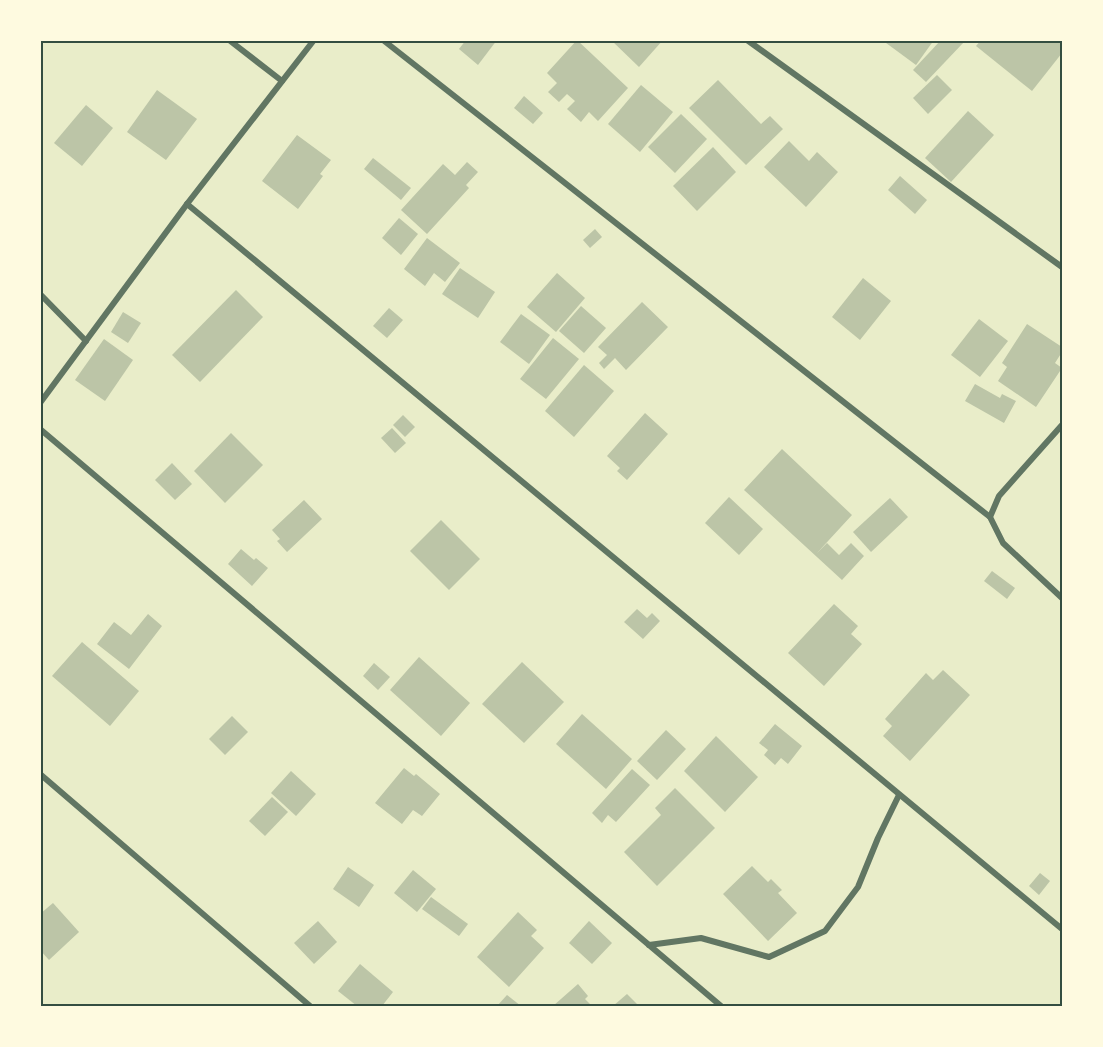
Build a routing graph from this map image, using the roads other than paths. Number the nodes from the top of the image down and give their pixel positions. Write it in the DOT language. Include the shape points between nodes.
graph roads {
  1 [pos="229,40"];
  2 [pos="314,40"];
  3 [pos="383,40"];
  4 [pos="747,40"];
  5 [pos="282,81"];
  6 [pos="187,204"];
  7 [pos="1062,267"];
  8 [pos="40,294"];
  9 [pos="86,341"];
  10 [pos="40,403"];
  11 [pos="1062,425"];
  12 [pos="40,429"];
  13 [pos="990,517"];
  14 [pos="1062,598"];
  15 [pos="40,774"];
  16 [pos="899,795"];
  17 [pos="1062,929"];
  18 [pos="649,945"];
  19 [pos="310,1006"];
  20 [pos="721,1006"];
  1 -- 5 [label="street"];
  2 -- 5 [label="street"];
  3 -- 13 [label="street"];
  4 -- 7 [label="street"];
  5 -- 6 [label="street"];
  6 -- 9 [label="street"];
  6 -- 16 [label="street"];
  8 -- 9 [label="street"];
  9 -- 10 [label="street"];
  11 -- 13 [label="street" via="999,496"];
  12 -- 18 [label="street"];
  13 -- 14 [label="street" via="1003,543"];
  15 -- 19 [label="street"];
  16 -- 17 [label="street"];
  16 -- 18 [label="street" via="858,887 825,931 769,957 701,938"];
  18 -- 20 [label="street"];
}
